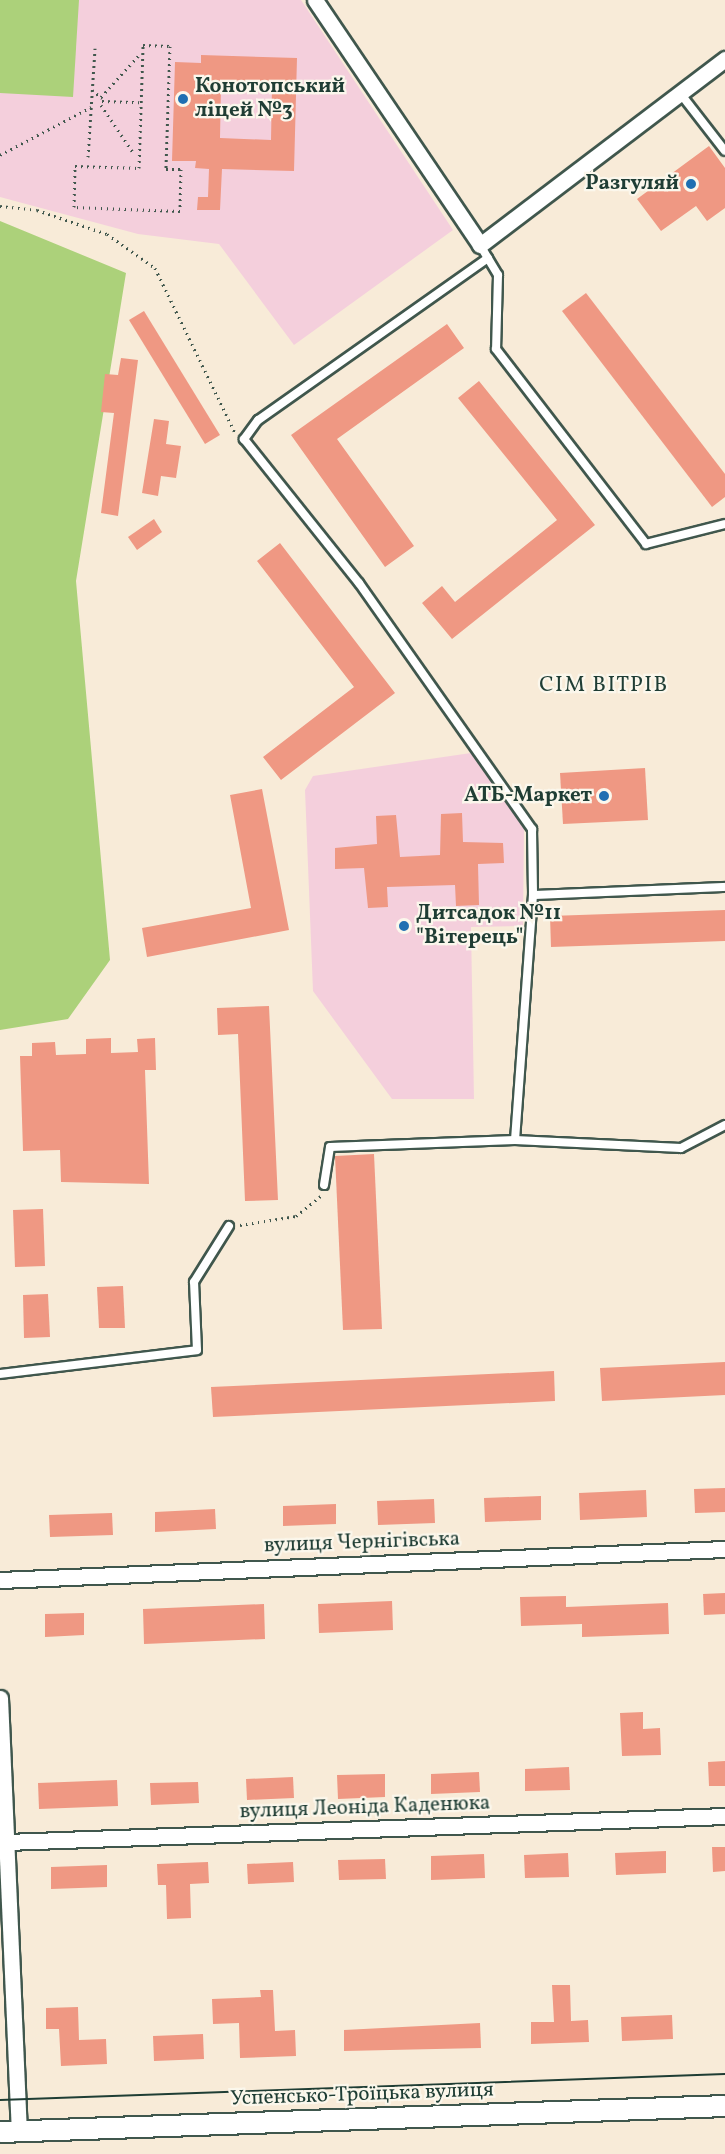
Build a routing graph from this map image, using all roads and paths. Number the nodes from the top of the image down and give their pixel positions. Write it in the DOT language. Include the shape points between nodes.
graph roads {
  1 [pos="315,0"];
  2 [pos="95,48"];
  3 [pos="140,54"];
  4 [pos="725,58"];
  5 [pos="92,90"];
  6 [pos="680,93"];
  7 [pos="101,101"];
  8 [pos="139,102"];
  9 [pos="91,109"];
  10 [pos="725,152"];
  11 [pos="134,154"];
  12 [pos="0,155"];
  13 [pos="88,157"];
  14 [pos="139,168"];
  15 [pos="0,206"];
  16 [pos="484,252"];
  17 [pos="244,439"];
  18 [pos="725,524"];
  19 [pos="725,887"];
  20 [pos="533,895"];
  21 [pos="725,1125"];
  22 [pos="515,1140"];
  23 [pos="324,1185"];
  24 [pos="230,1226"];
  25 [pos="0,1374"];
  26 [pos="725,1549"];
  27 [pos="0,1580"];
  28 [pos="0,1698"];
  29 [pos="725,1816"];
  30 [pos="6,1842"];
  31 [pos="4,1876"];
  32 [pos="725,2106"];
  33 [pos="9,2132"];
  1 -- 16 [label="street"];
  2 -- 5 [label="path"];
  3 -- 7 [label="path"];
  4 -- 6 [label="street"];
  5 -- 7 [label="path"];
  5 -- 9 [label="path"];
  6 -- 10 [label="lane"];
  6 -- 16 [label="street"];
  7 -- 8 [label="path"];
  7 -- 9 [label="path"];
  7 -- 11 [label="path"];
  9 -- 12 [label="path"];
  9 -- 13 [label="path"];
  14 -- 14 [label="path" via="143,45 170,46 166,169 181,169 180,211 74,207 75,166"];
  15 -- 17 [label="path" via="38,210 107,234 155,268 226,417"];
  16 -- 17 [label="lane" via="258,420"];
  16 -- 18 [label="lane" via="498,275 496,349 645,544"];
  17 -- 20 [label="lane" via="359,583 532,829"];
  19 -- 20 [label="lane"];
  20 -- 22 [label="lane"];
  21 -- 22 [label="lane" via="681,1148"];
  22 -- 23 [label="lane" via="330,1148"];
  23 -- 24 [label="path" via="319,1201 296,1216"];
  24 -- 25 [label="lane" via="194,1282 197,1350"];
  26 -- 27 [label="street, вулиця Чернігівська"];
  28 -- 30 [label="street"];
  29 -- 30 [label="street, вулиця Леоніда Каденюка"];
  30 -- 31 [label="street"];
  31 -- 33 [label="street"];
  32 -- 33 [label="street, Успенсько-Троїцька вулиця"];
}
